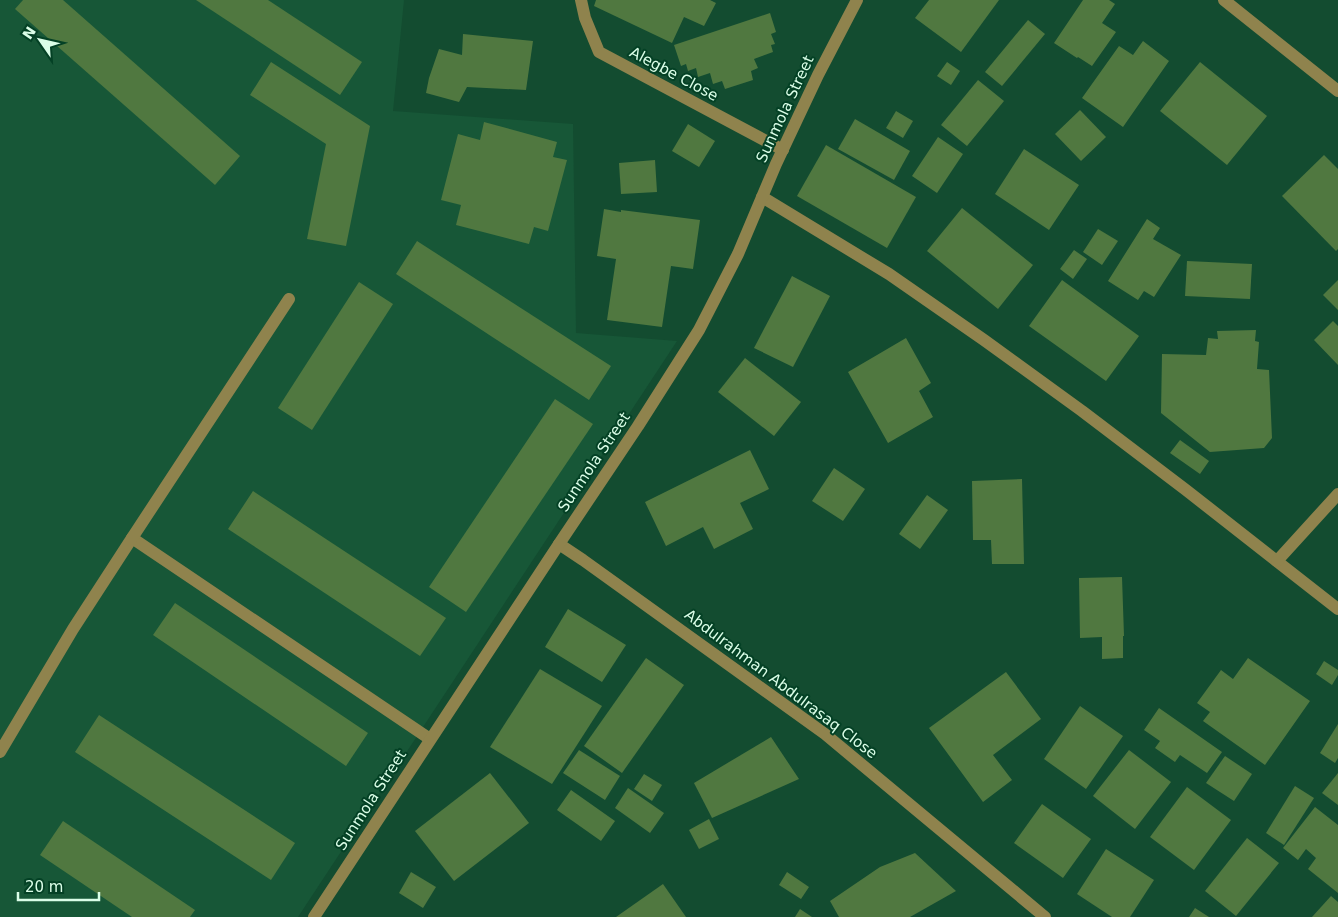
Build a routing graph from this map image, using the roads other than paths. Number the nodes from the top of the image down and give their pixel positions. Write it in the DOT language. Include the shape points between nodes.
graph roads {
  1 [pos="581,0"];
  2 [pos="857,0"];
  3 [pos="1224,0"];
  4 [pos="1338,91"];
  5 [pos="783,150"];
  6 [pos="762,197"];
  7 [pos="289,299"];
  8 [pos="1338,494"];
  9 [pos="132,538"];
  10 [pos="559,544"];
  11 [pos="1277,561"];
  12 [pos="1338,609"];
  13 [pos="430,739"];
  14 [pos="0,752"];
  15 [pos="314,917"];
  16 [pos="1046,917"];
  1 -- 5 [label="street, Alegbe Close" via="599,52"];
  2 -- 5 [label="street, Sunmola Street"];
  3 -- 4 [label="street"];
  5 -- 6 [label="street, Sunmola Street"];
  6 -- 10 [label="street, Sunmola Street" via="738,254 699,330"];
  6 -- 11 [label="street" via="888,274 984,340"];
  7 -- 9 [label="street"];
  8 -- 11 [label="street"];
  9 -- 13 [label="street"];
  9 -- 14 [label="street"];
  10 -- 13 [label="street, Sunmola Street"];
  10 -- 16 [label="street, Abdulrahman Abdulrasaq Close" via="826,734"];
  11 -- 12 [label="street"];
  13 -- 15 [label="street, Sunmola Street"];
}
